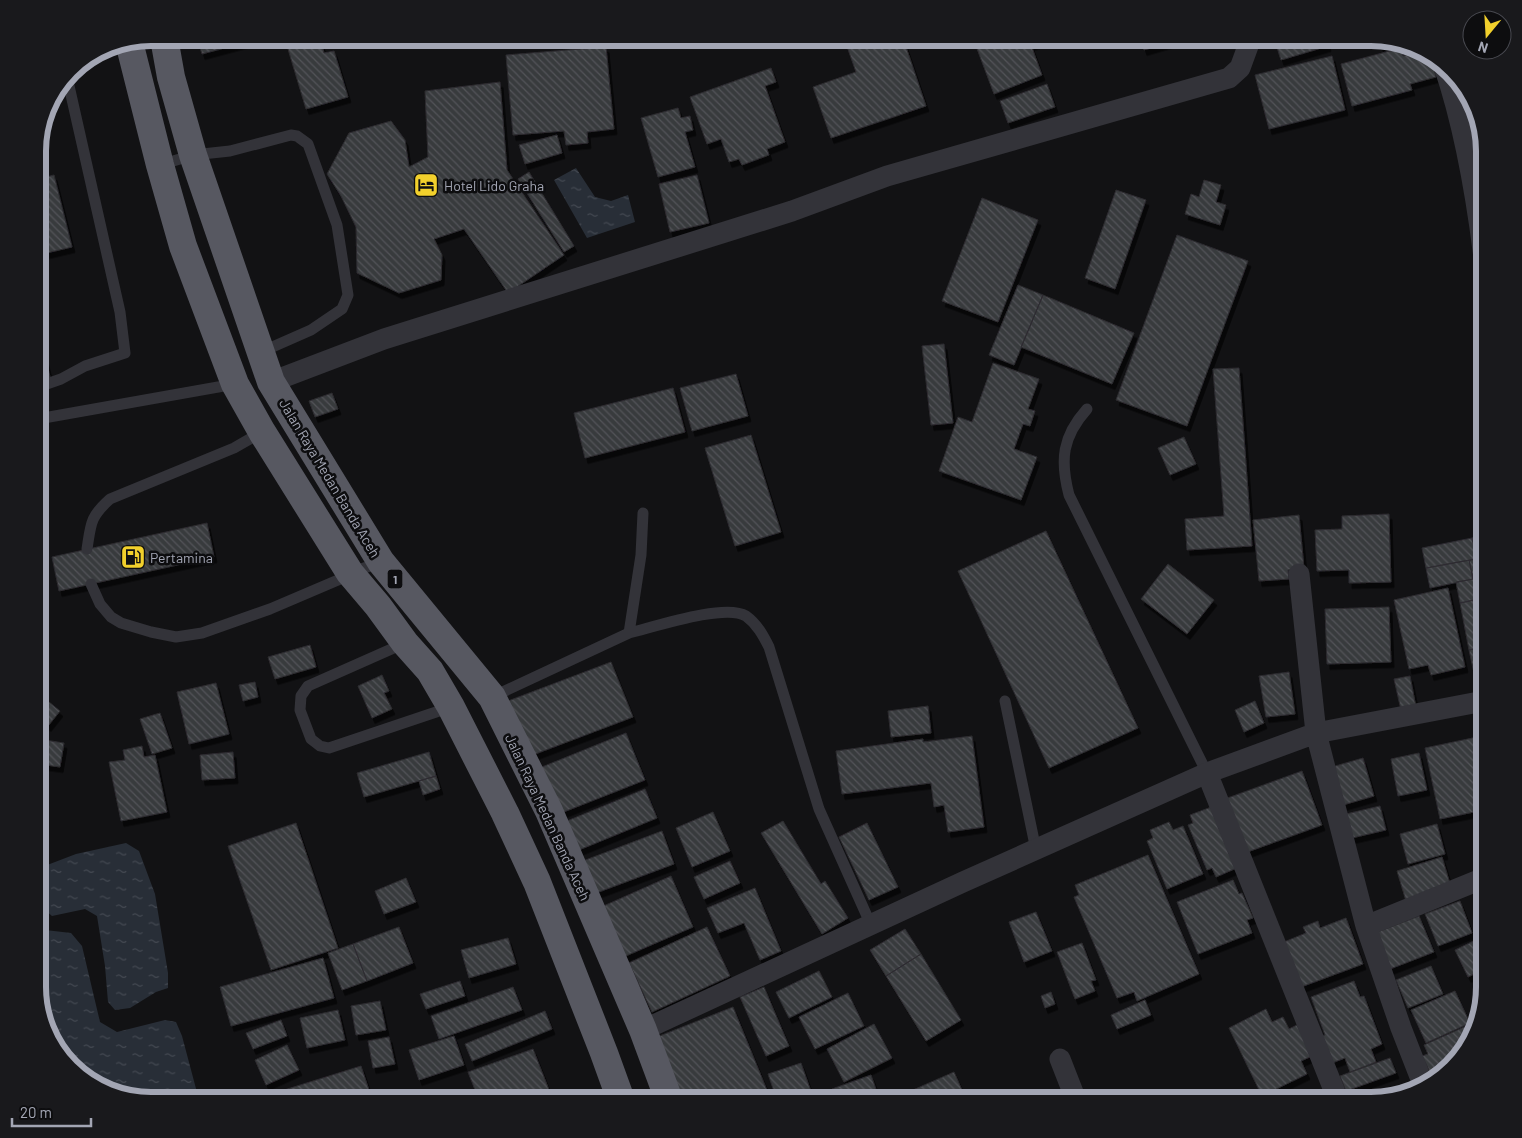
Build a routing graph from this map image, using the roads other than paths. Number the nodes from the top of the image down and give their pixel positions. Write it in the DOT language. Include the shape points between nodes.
graph roads {
  1 [pos="165,46"];
  2 [pos="1248,46"];
  3 [pos="130,48"];
  4 [pos="1448,80"];
  5 [pos="69,86"];
  6 [pos="193,155"];
  7 [pos="160,165"];
  8 [pos="1476,186"];
  9 [pos="261,352"];
  10 [pos="271,382"];
  11 [pos="46,384"];
  12 [pos="235,384"];
  13 [pos="1087,410"];
  14 [pos="46,417"];
  15 [pos="262,432"];
  16 [pos="643,513"];
  17 [pos="87,549"];
  18 [pos="381,562"];
  19 [pos="350,573"];
  20 [pos="1299,574"];
  21 [pos="91,584"];
  22 [pos="629,633"];
  23 [pos="405,643"];
  24 [pos="492,696"];
  25 [pos="1005,701"];
  26 [pos="1476,703"];
  27 [pos="451,707"];
  28 [pos="1316,733"];
  29 [pos="1208,773"];
  30 [pos="1036,850"];
  31 [pos="1476,881"];
  32 [pos="871,925"];
  33 [pos="1366,926"];
  34 [pos="643,1030"];
  35 [pos="1060,1059"];
  36 [pos="1421,1079"];
  37 [pos="618,1092"];
  38 [pos="666,1092"];
  39 [pos="1073,1092"];
  40 [pos="1335,1092"];
  1 -- 6 [label="highway, Jalan Raya Medan Banda Aceh / 1"];
  2 -- 10 [label="street" via="1240,68 1229,78 887,176 792,211 384,339"];
  3 -- 7 [label="highway, 1"];
  4 -- 8 [label="street"];
  5 -- 11 [label="lane" via="122,318 125,353 85,366"];
  6 -- 7 [label="lane"];
  6 -- 9 [label="highway, Jalan Raya Medan Banda Aceh / 1"];
  6 -- 9 [label="lane" via="230,151 297,136 308,144 337,225 348,294 342,309 311,330"];
  7 -- 12 [label="highway, 1" via="183,246"];
  9 -- 10 [label="highway, Jalan Raya Medan Banda Aceh / 1"];
  10 -- 18 [label="highway, Jalan Raya Medan Banda Aceh / 1"];
  12 -- 14 [label="lane"];
  12 -- 15 [label="highway, 1"];
  13 -- 29 [label="lane" via="1078,420 1065,447 1063,473 1069,495"];
  15 -- 17 [label="lane" via="234,448 110,499 96,512"];
  15 -- 19 [label="highway, 1"];
  16 -- 22 [label="lane" via="641,555"];
  18 -- 19 [label="lane"];
  18 -- 24 [label="highway, Jalan Raya Medan Banda Aceh / 1"];
  19 -- 21 [label="lane" via="270,609 202,633 176,637 121,623 111,617 100,604"];
  19 -- 23 [label="highway, 1"];
  20 -- 28 [label="street"];
  22 -- 24 [label="lane"];
  22 -- 32 [label="lane" via="734,611 758,627 769,647 819,808"];
  23 -- 27 [label="highway, 1" via="430,672"];
  23 -- 27 [label="lane" via="308,686 301,696 300,710 311,740 329,748"];
  24 -- 34 [label="highway, Jalan Raya Medan Banda Aceh / 1" via="548,811"];
  25 -- 30 [label="lane"];
  26 -- 28 [label="street"];
  27 -- 37 [label="highway, 1" via="537,882"];
  28 -- 29 [label="street"];
  28 -- 33 [label="street"];
  29 -- 30 [label="street"];
  29 -- 40 [label="street"];
  30 -- 32 [label="street"];
  31 -- 33 [label="street"];
  32 -- 34 [label="street"];
  33 -- 36 [label="street"];
  34 -- 38 [label="highway, Jalan Raya Medan Banda Aceh / 1"];
  35 -- 39 [label="street"];
}
